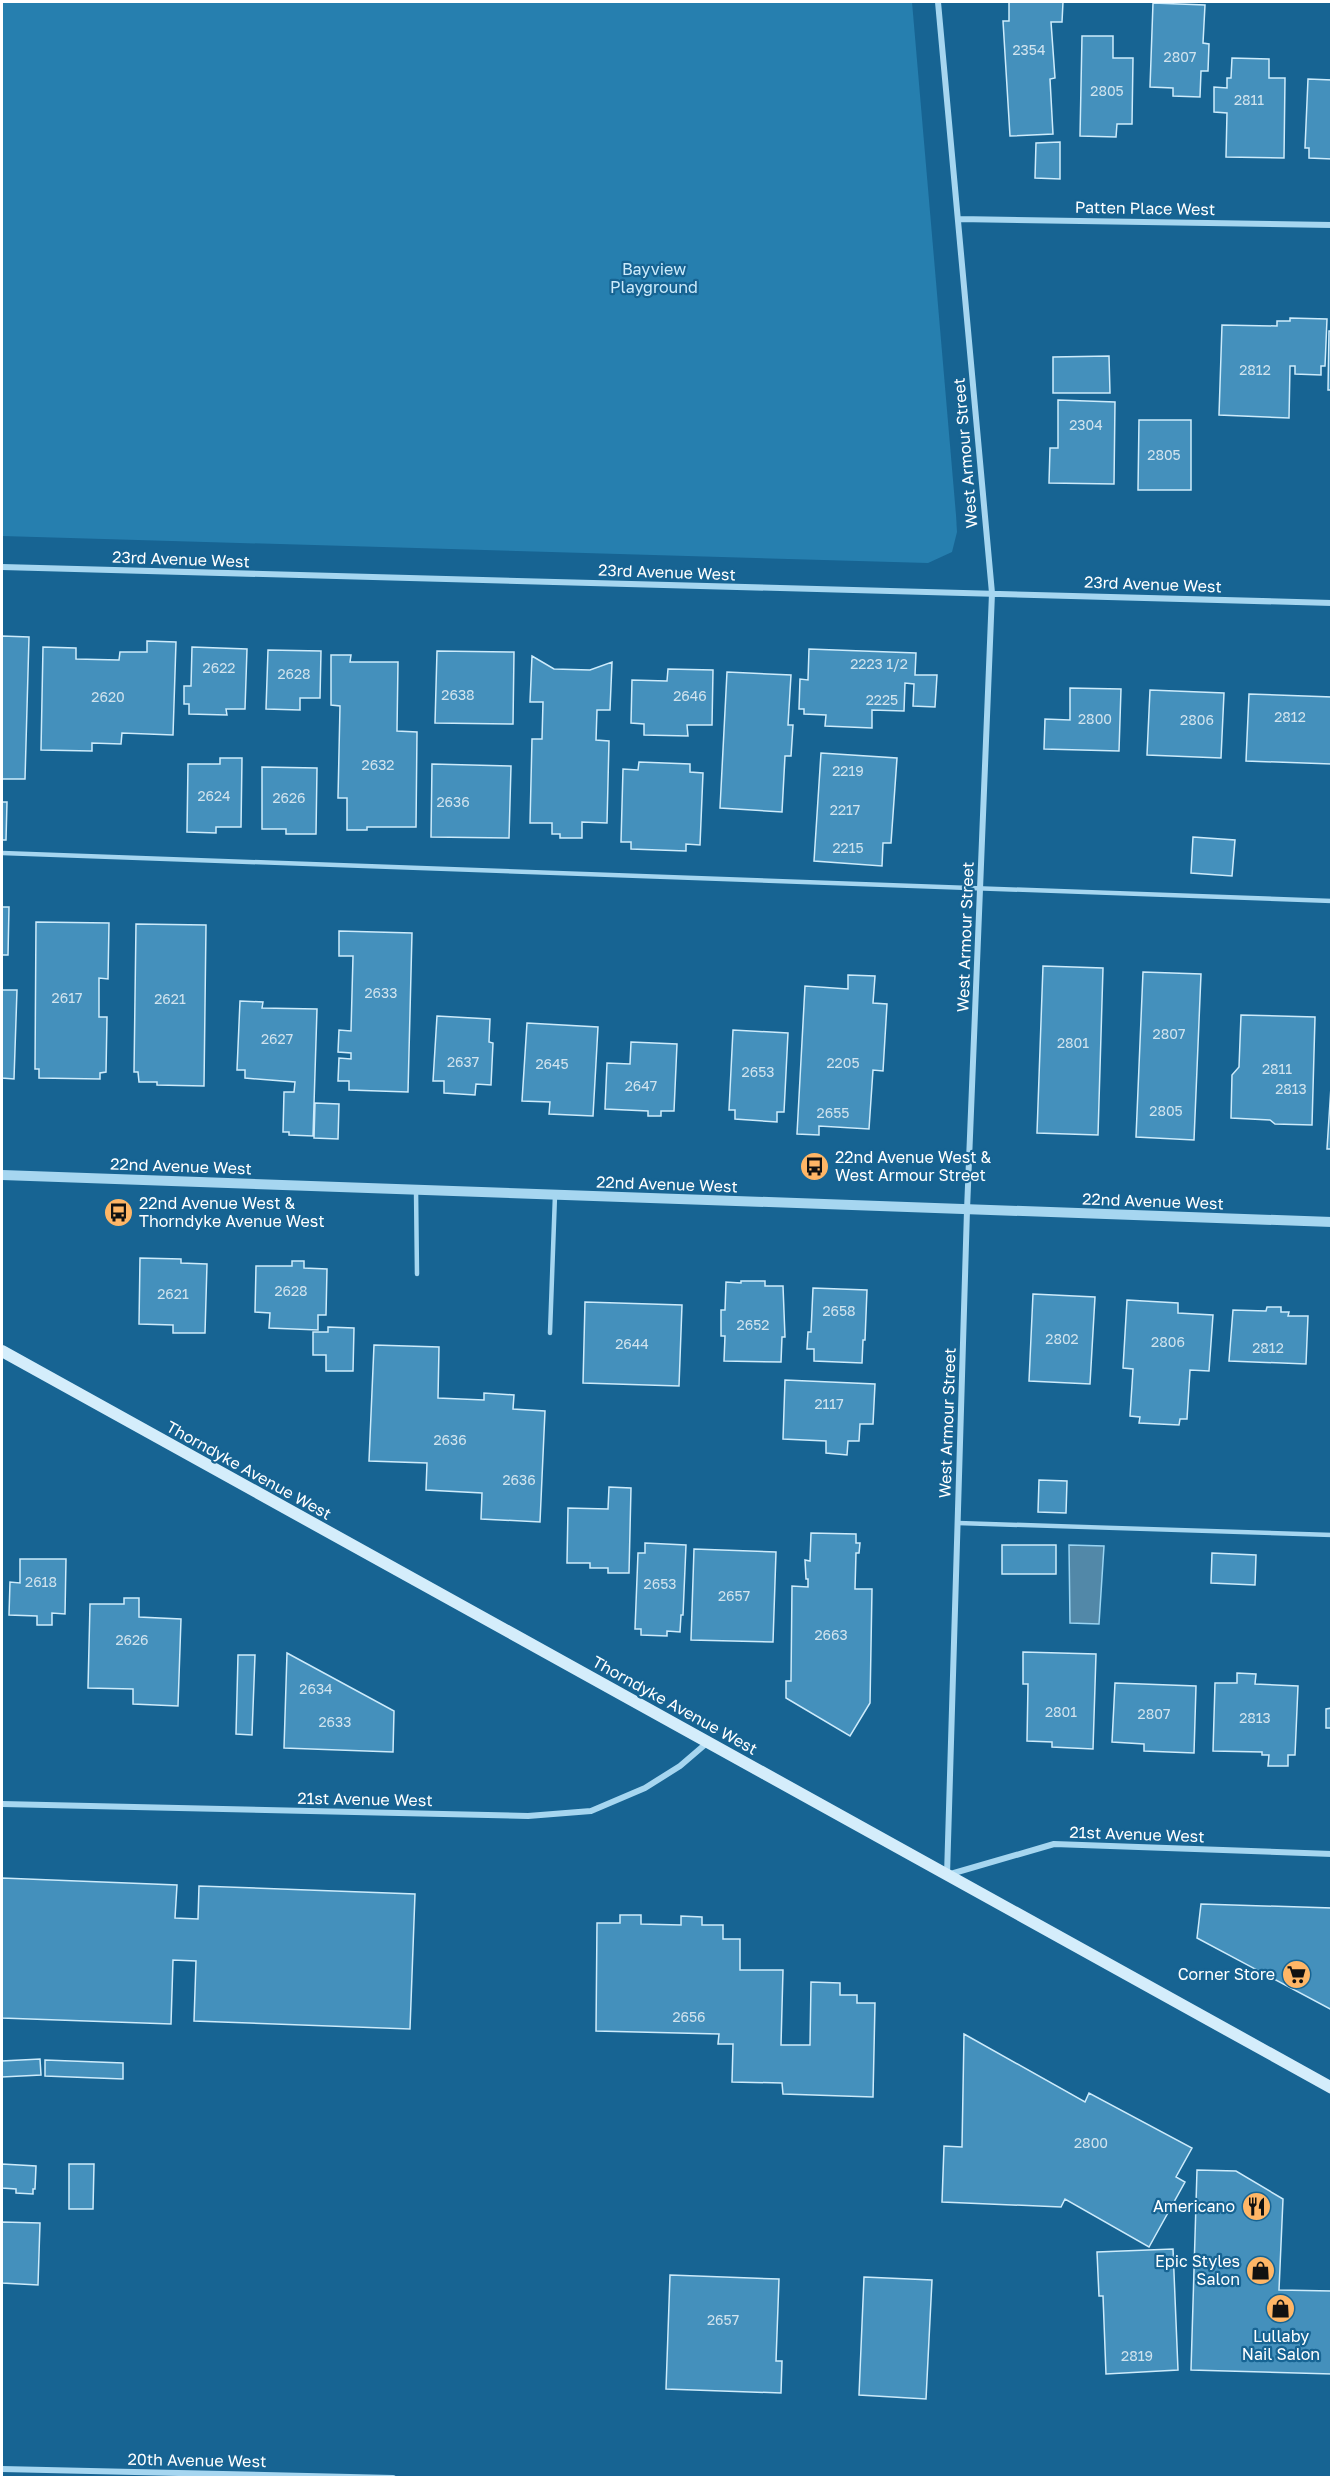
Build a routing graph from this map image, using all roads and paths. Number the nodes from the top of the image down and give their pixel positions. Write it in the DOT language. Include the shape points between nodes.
graph roads {
  1 [pos="938,2"];
  2 [pos="958,219"];
  3 [pos="1332,225"];
  4 [pos="2,567"];
  5 [pos="992,593"];
  6 [pos="1332,603"];
  7 [pos="2,853"];
  8 [pos="981,890"];
  9 [pos="1332,901"];
  10 [pos="2,1175"];
  11 [pos="416,1190"];
  12 [pos="555,1195"];
  13 [pos="966,1210"];
  14 [pos="1332,1222"];
  15 [pos="417,1274"];
  16 [pos="550,1333"];
  17 [pos="2,1352"];
  18 [pos="958,1523"];
  19 [pos="1332,1535"];
  20 [pos="708,1742"];
  21 [pos="2,1804"];
  22 [pos="1332,1854"];
  23 [pos="947,1875"];
  24 [pos="1332,2088"];
  25 [pos="2,2469"];
  26 [pos="393,2478"];
  1 -- 2 [label="street, West Armour Street"];
  2 -- 3 [label="street, Patten Place West"];
  2 -- 5 [label="street, West Armour Street"];
  4 -- 5 [label="street, 23rd Avenue West"];
  5 -- 6 [label="street, 23rd Avenue West"];
  5 -- 8 [label="street, West Armour Street"];
  7 -- 8 [label="lane"];
  8 -- 9 [label="lane"];
  8 -- 13 [label="street, West Armour Street"];
  10 -- 11 [label="street, 22nd Avenue West"];
  11 -- 12 [label="street, 22nd Avenue West"];
  11 -- 15 [label="lane"];
  12 -- 13 [label="street, 22nd Avenue West"];
  12 -- 16 [label="lane"];
  13 -- 14 [label="street, 22nd Avenue West"];
  13 -- 18 [label="street, West Armour Street"];
  17 -- 20 [label="main road, Thorndyke Avenue West"];
  18 -- 19 [label="lane"];
  18 -- 23 [label="street, West Armour Street"];
  20 -- 21 [label="street, 21st Avenue West" via="645,1788 591,1811 528,1816"];
  20 -- 23 [label="main road, Thorndyke Avenue West"];
  22 -- 23 [label="street, 21st Avenue West" via="1054,1844"];
  23 -- 24 [label="main road, Thorndyke Avenue West"];
  25 -- 26 [label="street, 20th Avenue West"];
}
